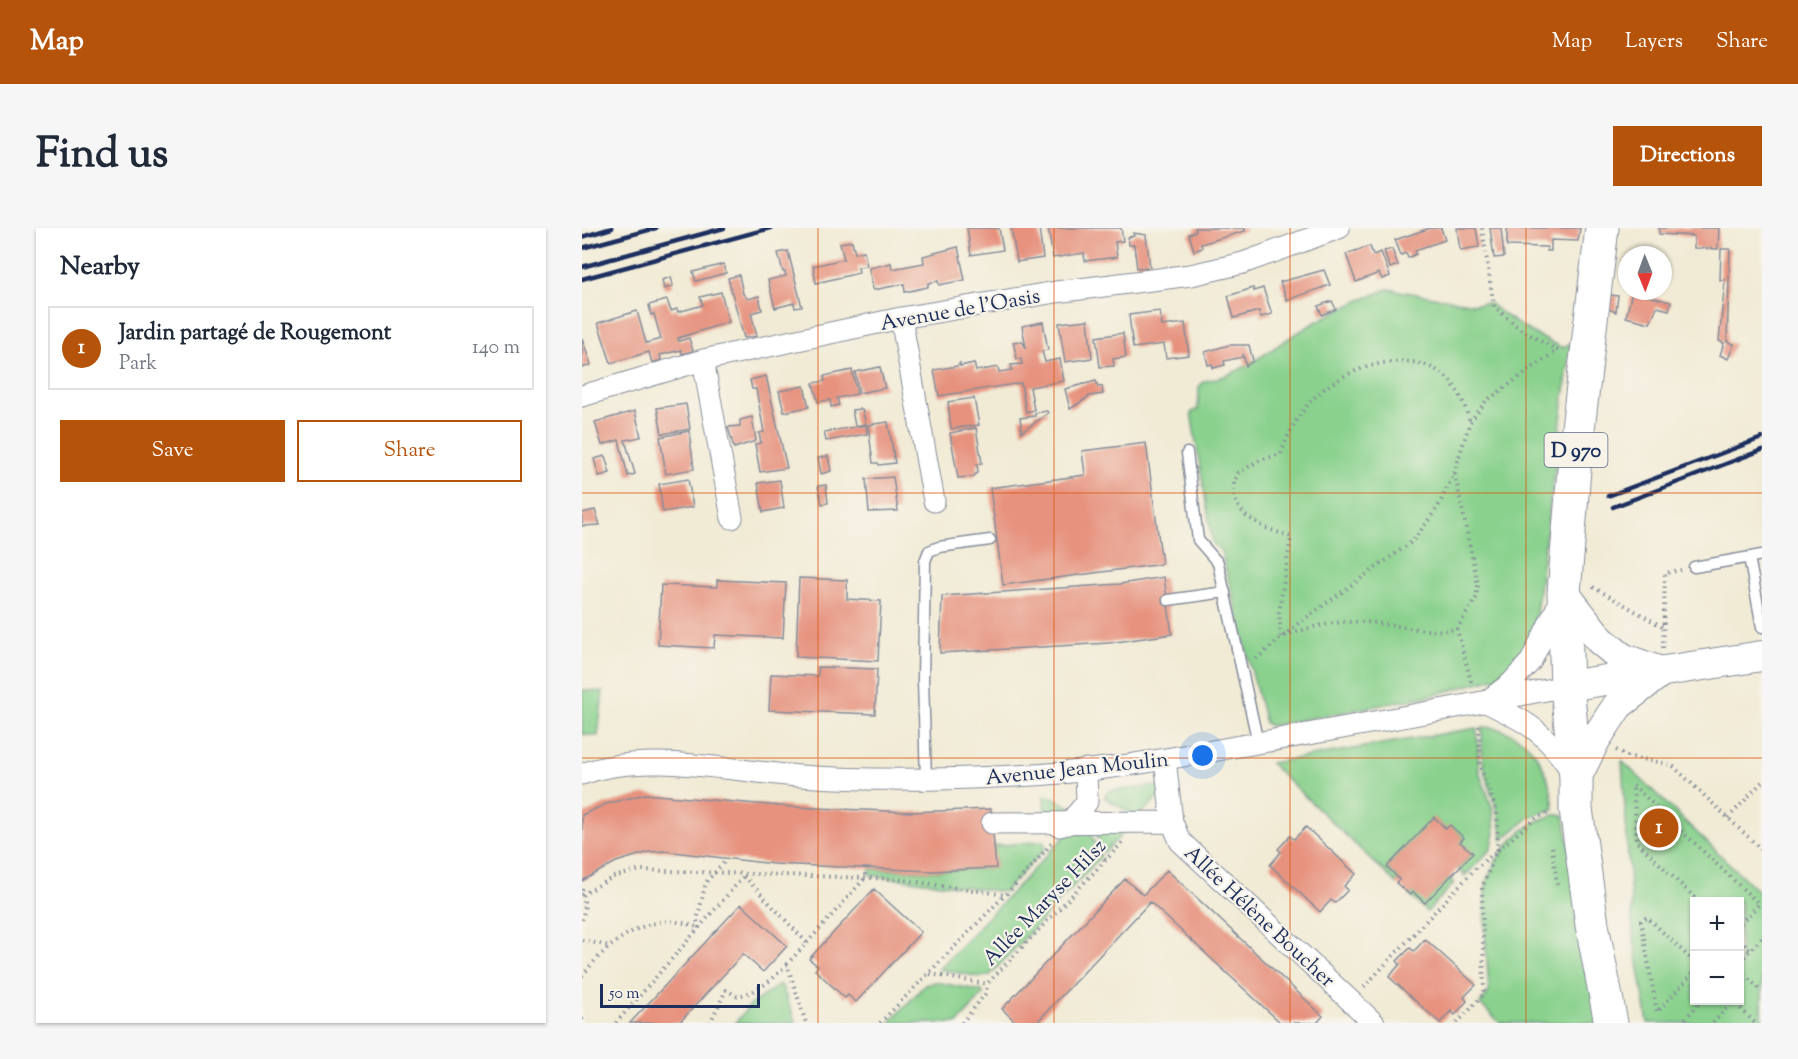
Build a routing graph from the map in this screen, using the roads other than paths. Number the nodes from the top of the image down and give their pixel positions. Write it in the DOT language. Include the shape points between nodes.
graph roads {
  1 [pos="1339,228"];
  2 [pos="1602,228"];
  3 [pos="901,318"];
  4 [pos="703,360"];
  5 [pos="582,396"];
  6 [pos="1187,453"];
  7 [pos="934,501"];
  8 [pos="732,518"];
  9 [pos="990,540"];
  10 [pos="1762,555"];
  11 [pos="1749,557"];
  12 [pos="1694,567"];
  13 [pos="1574,587"];
  14 [pos="1225,592"];
  15 [pos="1168,600"];
  16 [pos="1762,627"];
  17 [pos="1762,656"];
  18 [pos="1663,671"];
  19 [pos="1567,686"];
  20 [pos="1486,702"];
  21 [pos="1258,743"];
  22 [pos="1165,759"];
  23 [pos="1086,769"];
  24 [pos="582,774"];
  25 [pos="1576,778"];
  26 [pos="926,780"];
  27 [pos="1172,822"];
  28 [pos="1068,824"];
  29 [pos="993,828"];
  30 [pos="1374,1023"];
  31 [pos="1611,1023"];
  1 -- 3 [label="street, Avenue de l'Oasis" via="1243,263 1191,275"];
  2 -- 13 [label="main road, D 970" via="1591,309 1571,355"];
  3 -- 4 [label="street, Avenue de l'Oasis"];
  3 -- 7 [label="street"];
  4 -- 5 [label="street, Avenue de l'Oasis"];
  4 -- 8 [label="street"];
  6 -- 14 [label="lane" via="1198,540 1218,563"];
  9 -- 26 [label="lane" via="939,547 929,551 925,561 922,680"];
  10 -- 11 [label="lane"];
  11 -- 12 [label="lane"];
  11 -- 16 [label="lane"];
  13 -- 18 [label="street" via="1600,640 1622,658"];
  13 -- 19 [label="main road, D 970"];
  13 -- 20 [label="street" via="1531,661"];
  14 -- 15 [label="lane"];
  14 -- 21 [label="lane"];
  17 -- 18 [label="street"];
  18 -- 19 [label="street"];
  18 -- 25 [label="street" via="1618,705"];
  19 -- 20 [label="street, Avenue Jean Moulin"];
  19 -- 25 [label="main road, D 970"];
  20 -- 21 [label="street, Avenue Jean Moulin"];
  20 -- 25 [label="street" via="1528,723 1552,743"];
  21 -- 22 [label="street, Avenue Jean Moulin"];
  22 -- 23 [label="street, Avenue Jean Moulin"];
  22 -- 27 [label="street, Allée Hélène Boucher"];
  23 -- 26 [label="street, Avenue Jean Moulin" via="1044,775"];
  23 -- 28 [label="street" via="1087,802"];
  24 -- 26 [label="street, Avenue Jean Moulin" via="640,762 855,780"];
  25 -- 31 [label="main road, D 970" via="1576,809"];
  27 -- 28 [label="street"];
  27 -- 30 [label="street, Allée Hélène Boucher" via="1180,841"];
  28 -- 29 [label="street"];
}
